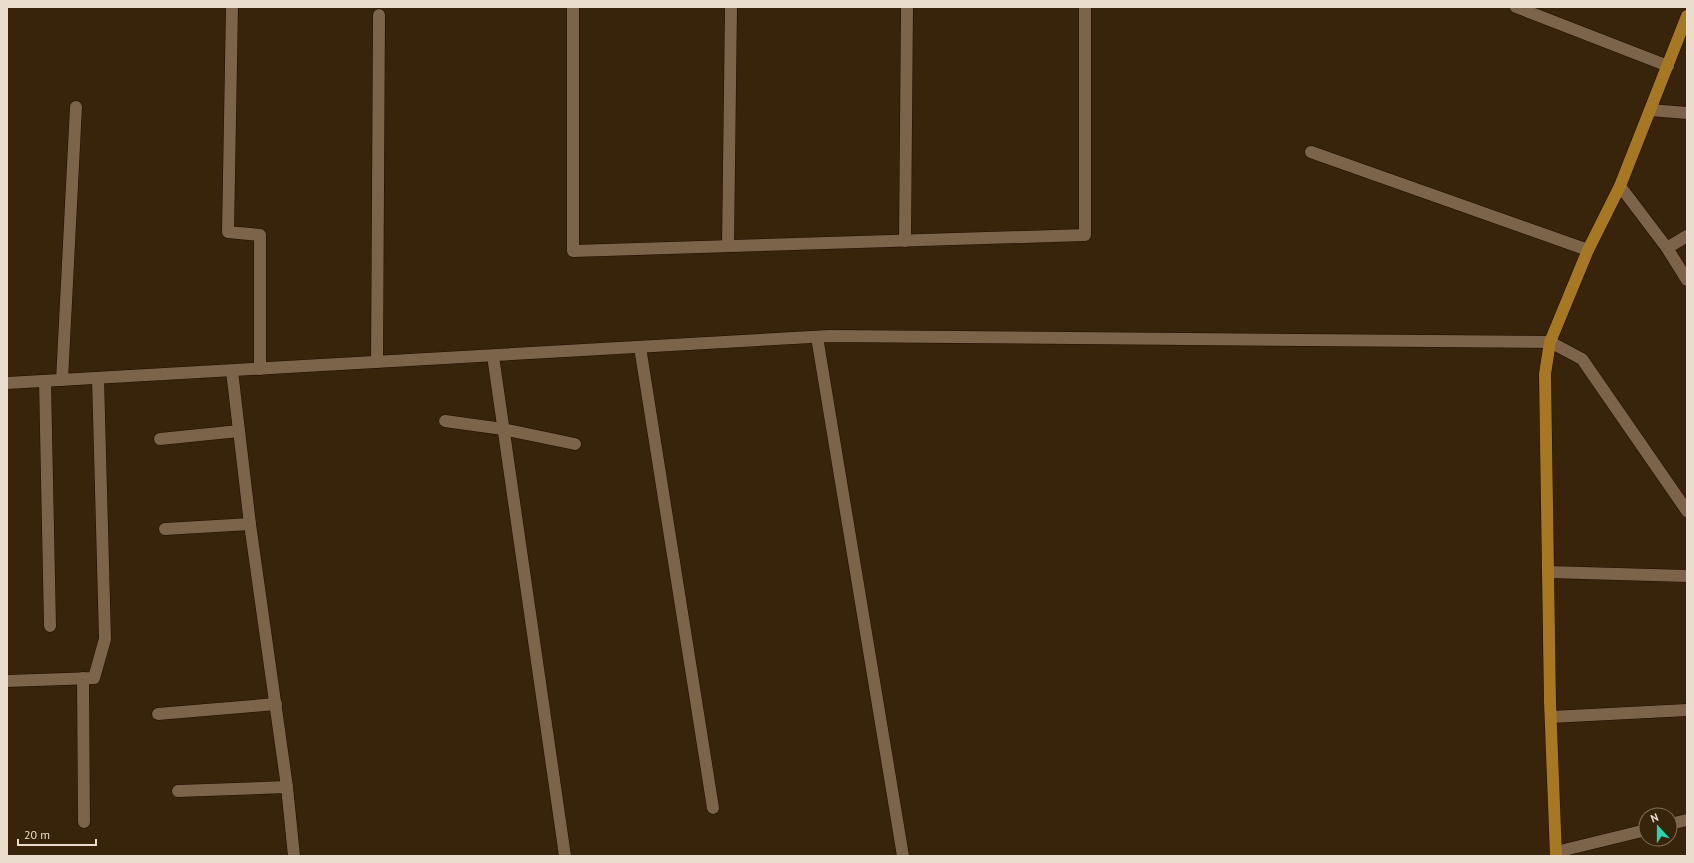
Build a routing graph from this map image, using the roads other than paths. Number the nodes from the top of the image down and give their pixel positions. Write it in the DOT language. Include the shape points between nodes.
graph roads {
  1 [pos="232,7"];
  2 [pos="573,7"];
  3 [pos="731,7"];
  4 [pos="907,7"];
  5 [pos="1085,7"];
  6 [pos="1516,7"];
  7 [pos="379,15"];
  8 [pos="1687,16"];
  9 [pos="1668,66"];
  10 [pos="76,107"];
  11 [pos="1650,110"];
  12 [pos="1687,113"];
  13 [pos="1311,152"];
  14 [pos="1620,186"];
  15 [pos="1687,236"];
  16 [pos="905,241"];
  17 [pos="728,246"];
  18 [pos="1667,248"];
  19 [pos="1588,250"];
  20 [pos="1687,280"];
  21 [pos="817,337"];
  22 [pos="1550,342"];
  23 [pos="640,347"];
  24 [pos="493,356"];
  25 [pos="377,362"];
  26 [pos="260,369"];
  27 [pos="232,371"];
  28 [pos="98,378"];
  29 [pos="62,380"];
  30 [pos="45,381"];
  31 [pos="7,383"];
  32 [pos="445,422"];
  33 [pos="503,429"];
  34 [pos="239,431"];
  35 [pos="160,439"];
  36 [pos="575,444"];
  37 [pos="1687,511"];
  38 [pos="250,524"];
  39 [pos="165,529"];
  40 [pos="1548,572"];
  41 [pos="1687,576"];
  42 [pos="50,626"];
  43 [pos="83,678"];
  44 [pos="7,682"];
  45 [pos="276,704"];
  46 [pos="1687,710"];
  47 [pos="158,714"];
  48 [pos="1550,717"];
  49 [pos="287,787"];
  50 [pos="178,791"];
  51 [pos="713,808"];
  52 [pos="84,822"];
  53 [pos="1638,832"];
  54 [pos="1556,854"];
  55 [pos="294,856"];
  56 [pos="565,856"];
  57 [pos="903,856"];
  1 -- 26 [label="street" via="228,232 260,235"];
  2 -- 17 [label="street" via="573,251"];
  3 -- 17 [label="street"];
  4 -- 16 [label="street"];
  5 -- 16 [label="street" via="1085,235"];
  6 -- 9 [label="street"];
  7 -- 25 [label="street"];
  8 -- 9 [label="main road"];
  9 -- 11 [label="main road"];
  10 -- 29 [label="street"];
  11 -- 12 [label="street"];
  11 -- 14 [label="main road"];
  13 -- 19 [label="street"];
  14 -- 18 [label="street"];
  14 -- 19 [label="main road"];
  15 -- 18 [label="street"];
  16 -- 17 [label="street"];
  18 -- 20 [label="street"];
  19 -- 22 [label="main road"];
  21 -- 22 [label="street"];
  21 -- 23 [label="street"];
  21 -- 57 [label="street"];
  22 -- 37 [label="street" via="1582,359"];
  22 -- 40 [label="main road" via="1545,374"];
  23 -- 24 [label="street"];
  23 -- 51 [label="street"];
  24 -- 25 [label="street"];
  24 -- 33 [label="street"];
  25 -- 26 [label="street"];
  26 -- 27 [label="street"];
  27 -- 28 [label="street"];
  27 -- 34 [label="street"];
  28 -- 29 [label="street"];
  28 -- 43 [label="street" via="105,639 94,678"];
  29 -- 30 [label="street"];
  30 -- 31 [label="street"];
  30 -- 42 [label="street"];
  32 -- 33 [label="street"];
  33 -- 36 [label="street"];
  33 -- 56 [label="street"];
  34 -- 35 [label="street"];
  34 -- 38 [label="street"];
  38 -- 39 [label="street"];
  38 -- 45 [label="street"];
  40 -- 41 [label="street"];
  40 -- 48 [label="main road"];
  43 -- 44 [label="street"];
  43 -- 52 [label="street"];
  45 -- 47 [label="street"];
  45 -- 49 [label="street"];
  46 -- 48 [label="street"];
  48 -- 54 [label="main road"];
  49 -- 50 [label="street"];
  49 -- 55 [label="street"];
  53 -- 54 [label="street"];
}
